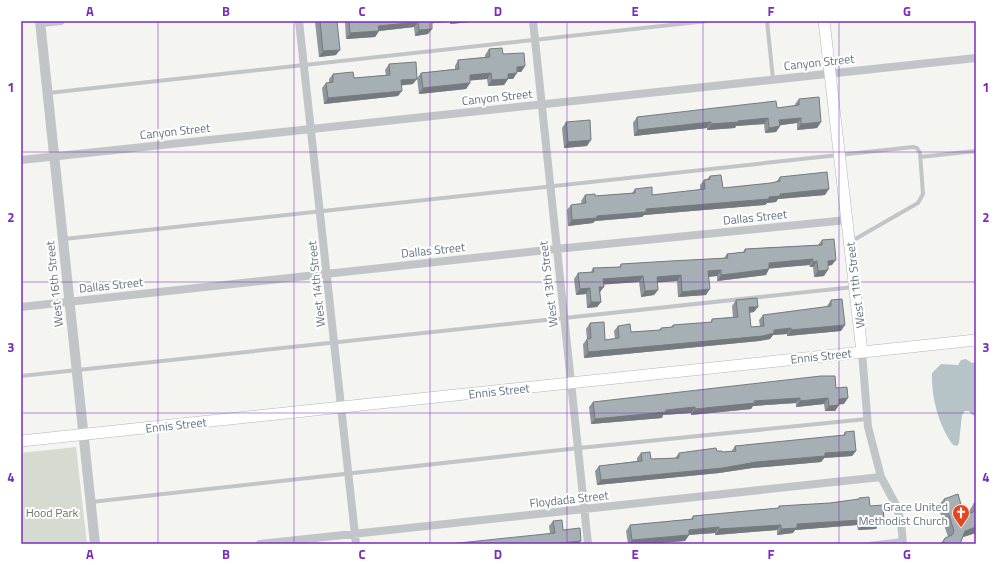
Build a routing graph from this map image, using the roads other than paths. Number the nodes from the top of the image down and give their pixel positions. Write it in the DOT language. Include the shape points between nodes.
graph roads {
  1 [pos="61,21"];
  2 [pos="299,21"];
  3 [pos="533,21"];
  4 [pos="707,21"];
  5 [pos="767,21"];
  6 [pos="824,21"];
  7 [pos="40,22"];
  8 [pos="535,40"];
  9 [pos="976,58"];
  10 [pos="304,66"];
  11 [pos="829,73"];
  12 [pos="773,79"];
  13 [pos="47,93"];
  14 [pos="541,104"];
  15 [pos="311,128"];
  16 [pos="976,151"];
  17 [pos="839,155"];
  18 [pos="54,156"];
  19 [pos="920,157"];
  20 [pos="21,160"];
  21 [pos="550,186"];
  22 [pos="320,211"];
  23 [pos="847,220"];
  24 [pos="62,239"];
  25 [pos="850,242"];
  26 [pos="556,249"];
  27 [pos="327,273"];
  28 [pos="855,287"];
  29 [pos="69,301"];
  30 [pos="21,307"];
  31 [pos="564,317"];
  32 [pos="976,340"];
  33 [pos="334,342"];
  34 [pos="862,352"];
  35 [pos="76,370"];
  36 [pos="21,376"];
  37 [pos="572,382"];
  38 [pos="341,408"];
  39 [pos="867,419"];
  40 [pos="83,434"];
  41 [pos="21,441"];
  42 [pos="579,448"];
  43 [pos="348,474"];
  44 [pos="881,477"];
  45 [pos="91,502"];
  46 [pos="585,509"];
  47 [pos="355,534"];
  48 [pos="903,542"];
  49 [pos="95,544"];
  50 [pos="260,544"];
  51 [pos="356,544"];
  52 [pos="588,544"];
  53 [pos="869,544"];
  1 -- 7 [label="street"];
  2 -- 10 [label="street, West 14th Street"];
  3 -- 8 [label="street, West 13th Street"];
  4 -- 8 [label="lane"];
  5 -- 12 [label="lane"];
  6 -- 11 [label="main road, West 11th Street"];
  7 -- 13 [label="street, West 16th Street"];
  8 -- 10 [label="lane"];
  8 -- 14 [label="street, West 13th Street"];
  9 -- 11 [label="street, Canyon Street"];
  10 -- 13 [label="lane"];
  10 -- 15 [label="street, West 14th Street"];
  11 -- 12 [label="street, Canyon Street"];
  11 -- 17 [label="main road, West 11th Street"];
  12 -- 14 [label="street, Canyon Street"];
  13 -- 18 [label="street, West 16th Street"];
  14 -- 15 [label="street, Canyon Street"];
  14 -- 21 [label="street, West 13th Street"];
  15 -- 18 [label="street, Canyon Street"];
  15 -- 22 [label="street, West 14th Street"];
  16 -- 19 [label="lane"];
  17 -- 19 [label="lane" via="913,147 918,148"];
  17 -- 21 [label="lane"];
  17 -- 23 [label="main road, West 11th Street"];
  18 -- 20 [label="street, Canyon Street"];
  18 -- 24 [label="street, West 16th Street"];
  19 -- 25 [label="lane" via="923,194 918,203"];
  21 -- 22 [label="lane"];
  21 -- 26 [label="street, West 13th Street"];
  22 -- 24 [label="lane"];
  22 -- 27 [label="street, West 14th Street"];
  23 -- 25 [label="main road, West 11th Street"];
  23 -- 26 [label="street, Dallas Street"];
  24 -- 29 [label="street, West 16th Street"];
  25 -- 28 [label="main road, West 11th Street"];
  26 -- 27 [label="street, Dallas Street"];
  26 -- 31 [label="street, West 13th Street"];
  27 -- 29 [label="street, Dallas Street"];
  27 -- 33 [label="street, West 14th Street"];
  28 -- 31 [label="lane"];
  28 -- 34 [label="main road, West 11th Street"];
  29 -- 30 [label="street, Dallas Street"];
  29 -- 35 [label="street, West 16th Street"];
  31 -- 33 [label="lane"];
  31 -- 37 [label="street, West 13th Street"];
  32 -- 34 [label="main road, Ennis Street"];
  33 -- 35 [label="lane"];
  33 -- 38 [label="street, West 14th Street"];
  34 -- 37 [label="main road, Ennis Street"];
  34 -- 39 [label="street, West 11th Street"];
  35 -- 36 [label="lane"];
  35 -- 40 [label="street, West 16th Street"];
  37 -- 38 [label="main road, Ennis Street"];
  37 -- 42 [label="street, West 13th Street"];
  38 -- 40 [label="main road, Ennis Street"];
  38 -- 43 [label="street, West 14th Street"];
  39 -- 42 [label="lane"];
  39 -- 44 [label="street, West 11th Street"];
  40 -- 41 [label="main road, Ennis Street"];
  40 -- 45 [label="street, West 16th Street"];
  42 -- 43 [label="lane"];
  42 -- 46 [label="street, West 13th Street"];
  43 -- 45 [label="lane"];
  43 -- 47 [label="street, West 14th Street"];
  44 -- 46 [label="street, Floydada Street"];
  44 -- 48 [label="street, West 11th Street" via="896,505"];
  45 -- 49 [label="street, West 16th Street"];
  46 -- 47 [label="street, Floydada Street"];
  46 -- 52 [label="street, West 13th Street"];
  47 -- 50 [label="street, Floydada Street"];
  47 -- 51 [label="street, West 14th Street"];
  48 -- 53 [label="lane"];
}
